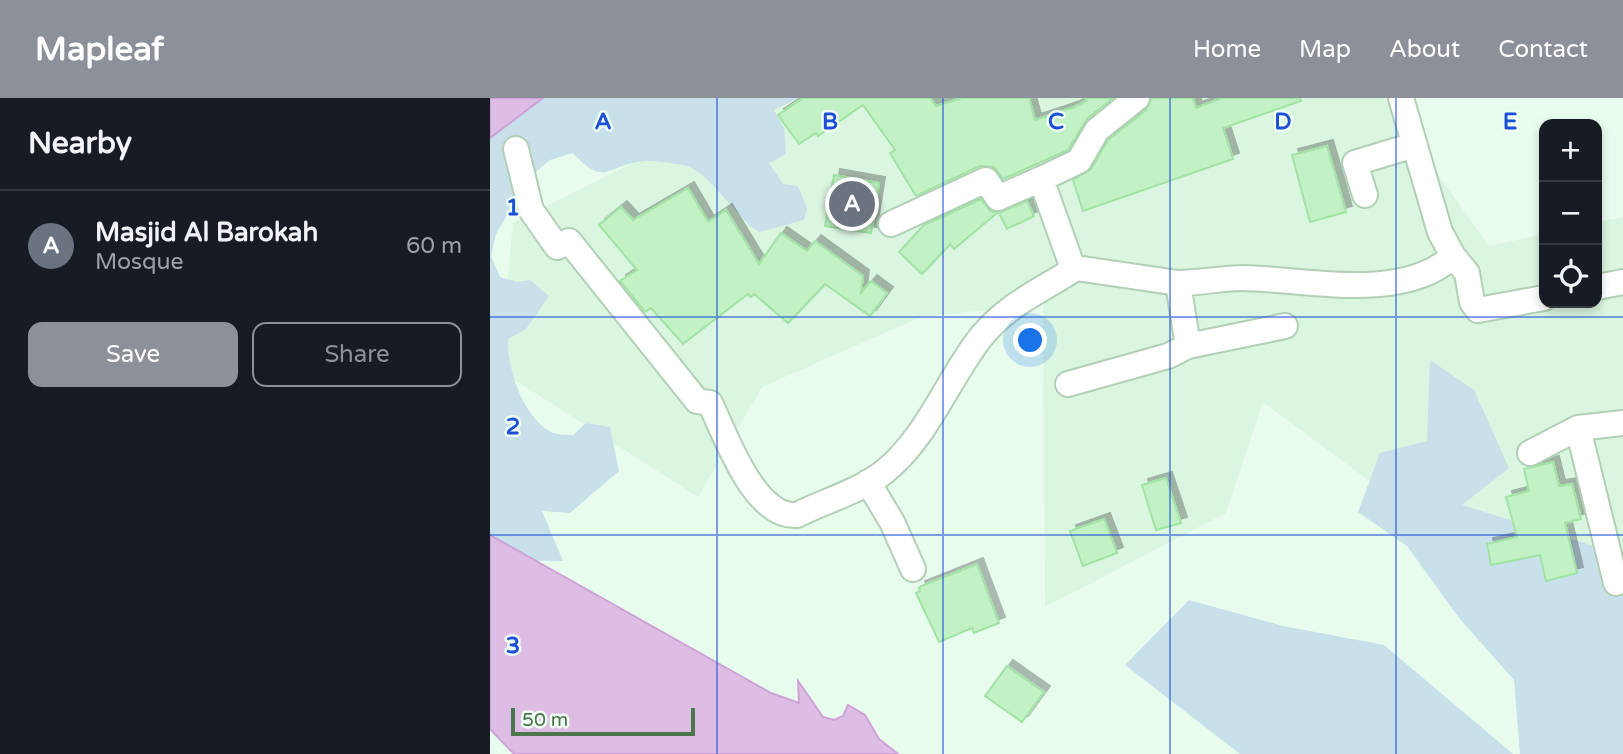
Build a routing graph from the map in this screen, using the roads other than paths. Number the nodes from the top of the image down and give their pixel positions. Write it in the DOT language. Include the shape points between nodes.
graph roads {
  1 [pos="1137,98"];
  2 [pos="1401,98"];
  3 [pos="1414,145"];
  4 [pos="516,149"];
  5 [pos="1041,179"];
  6 [pos="1365,195"];
  7 [pos="891,224"];
  8 [pos="1452,256"];
  9 [pos="1076,268"];
  10 [pos="1623,282"];
  11 [pos="1178,283"];
  12 [pos="1602,287"];
  13 [pos="1539,299"];
  14 [pos="1285,326"];
  15 [pos="1188,346"];
  16 [pos="1069,384"];
  17 [pos="1623,423"];
  18 [pos="1578,428"];
  19 [pos="1530,453"];
  20 [pos="868,482"];
  21 [pos="913,569"];
  22 [pos="1616,583"];
  1 -- 5 [label="street" via="1097,130 1079,161"];
  2 -- 3 [label="street"];
  3 -- 6 [label="street" via="1355,163"];
  3 -- 8 [label="street" via="1440,232"];
  4 -- 20 [label="street" via="531,209 558,247 569,241 697,401 710,403 744,474 769,506 785,516 797,515"];
  5 -- 7 [label="street" via="999,198 986,180"];
  5 -- 9 [label="street"];
  8 -- 11 [label="street" via="1441,267 1389,284 1240,278"];
  8 -- 13 [label="street" via="1467,273 1478,310"];
  9 -- 11 [label="street"];
  9 -- 20 [label="street" via="1028,294 981,337 936,410 886,471"];
  10 -- 12 [label="street"];
  11 -- 15 [label="street"];
  14 -- 15 [label="street"];
  15 -- 16 [label="street"];
  17 -- 18 [label="street"];
  18 -- 19 [label="street"];
  18 -- 22 [label="street"];
  20 -- 21 [label="street"];
}
